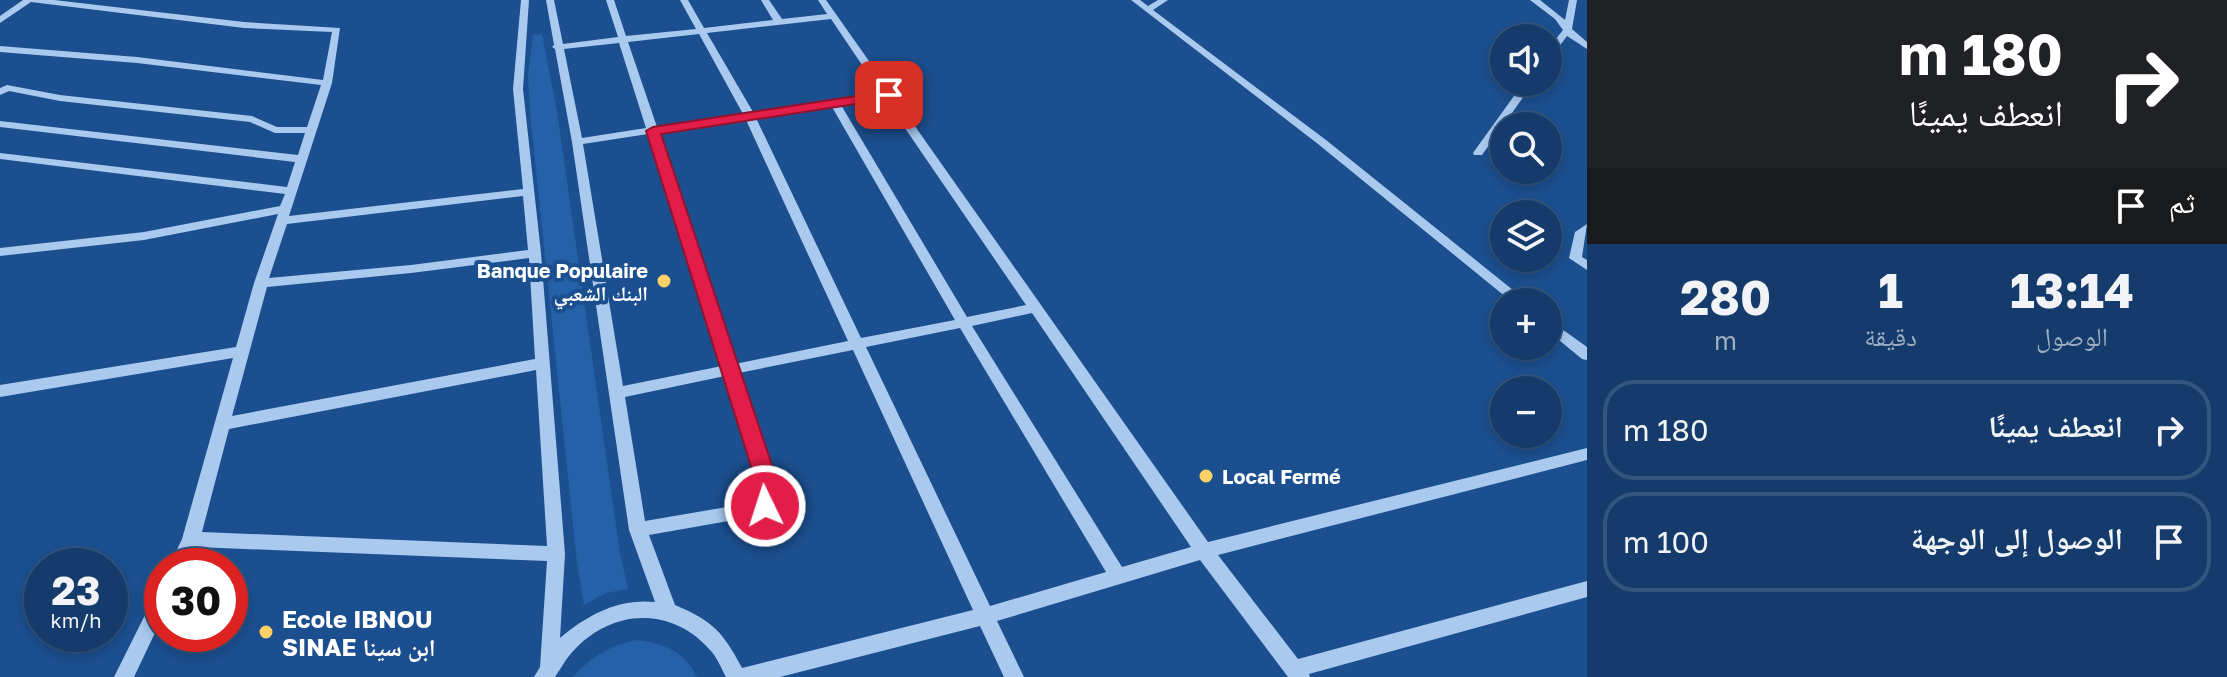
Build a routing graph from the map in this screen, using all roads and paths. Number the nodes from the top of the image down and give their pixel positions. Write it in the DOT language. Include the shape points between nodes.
graph roads {
  1 [pos="31,0"];
  2 [pos="525,0"];
  3 [pos="550,0"];
  4 [pos="610,0"];
  5 [pos="684,0"];
  6 [pos="765,0"];
  7 [pos="822,0"];
  8 [pos="1135,0"];
  9 [pos="1164,0"];
  10 [pos="1534,0"];
  11 [pos="1573,0"];
  12 [pos="1147,10"];
  13 [pos="832,16"];
  14 [pos="0,20"];
  15 [pos="779,22"];
  16 [pos="698,30"];
  17 [pos="1567,30"];
  18 [pos="1562,37"];
  19 [pos="620,39"];
  20 [pos="1587,46"];
  21 [pos="557,47"];
  22 [pos="0,49"];
  23 [pos="327,83"];
  24 [pos="2,89"];
  25 [pos="889,95"];
  26 [pos="1519,96"];
  27 [pos="835,103"];
  28 [pos="749,115"];
  29 [pos="0,124"];
  30 [pos="311,130"];
  31 [pos="653,131"];
  32 [pos="577,142"];
  33 [pos="1478,153"];
  34 [pos="0,156"];
  35 [pos="300,159"];
  36 [pos="291,191"];
  37 [pos="530,192"];
  38 [pos="283,215"];
  39 [pos="1587,228"];
  40 [pos="0,252"];
  41 [pos="535,253"];
  42 [pos="1587,266"];
  43 [pos="261,283"];
  44 [pos="1504,288"];
  45 [pos="1036,308"];
  46 [pos="963,322"];
  47 [pos="1562,335"];
  48 [pos="859,344"];
  49 [pos="242,351"];
  50 [pos="1587,355"];
  51 [pos="543,363"];
  52 [pos="732,370"];
  53 [pos="0,391"];
  54 [pos="616,393"];
  55 [pos="222,424"];
  56 [pos="1587,454"];
  57 [pos="638,530"];
  58 [pos="191,539"];
  59 [pos="187,548"];
  60 [pos="1204,551"];
  61 [pos="556,554"];
  62 [pos="1118,576"];
  63 [pos="1587,589"];
  64 [pos="668,611"];
  65 [pos="984,616"];
  66 [pos="144,636"];
  67 [pos="547,671"];
  68 [pos="1297,673"];
  69 [pos="124,677"];
  70 [pos="736,677"];
  71 [pos="743,677"];
  72 [pos="1014,677"];
  1 -- 14 [label="street"];
  1 -- 23 [label="street" via="244,25 337,30"];
  2 -- 37 [label="street" via="518,89"];
  3 -- 21 [label="street"];
  4 -- 19 [label="street"];
  5 -- 16 [label="street"];
  6 -- 15 [label="street"];
  7 -- 13 [label="street"];
  8 -- 12 [label="street"];
  9 -- 12 [label="street"];
  10 -- 17 [label="street"];
  11 -- 17 [label="street"];
  12 -- 44 [label="street"];
  13 -- 15 [label="street"];
  13 -- 25 [label="street"];
  15 -- 16 [label="street"];
  16 -- 19 [label="street"];
  16 -- 28 [label="street"];
  17 -- 18 [label="street"];
  17 -- 20 [label="street"];
  19 -- 21 [label="street"];
  19 -- 31 [label="street"];
  21 -- 32 [label="street"];
  22 -- 23 [label="street"];
  23 -- 30 [label="street"];
  24 -- 30 [label="street" via="252,119 275,130"];
  25 -- 27 [label="street"];
  25 -- 45 [label="street"];
  26 -- 33 [label="street"];
  27 -- 28 [label="street"];
  27 -- 46 [label="street"];
  28 -- 31 [label="street"];
  28 -- 48 [label="street"];
  29 -- 35 [label="street"];
  30 -- 35 [label="street"];
  31 -- 32 [label="street"];
  31 -- 52 [label="street"];
  32 -- 54 [label="street"];
  34 -- 36 [label="street"];
  35 -- 36 [label="street"];
  36 -- 38 [label="street"];
  37 -- 38 [label="street"];
  37 -- 41 [label="street"];
  38 -- 40 [label="street"];
  38 -- 43 [label="street"];
  39 -- 42 [label="street" via="1581,232 1575,258"];
  41 -- 43 [label="street"];
  41 -- 51 [label="street"];
  43 -- 49 [label="street"];
  45 -- 46 [label="street"];
  45 -- 60 [label="street"];
  46 -- 48 [label="street"];
  46 -- 62 [label="street"];
  47 -- 50 [label="street"];
  48 -- 52 [label="street"];
  48 -- 65 [label="street"];
  49 -- 53 [label="street"];
  49 -- 55 [label="street"];
  51 -- 55 [label="street"];
  51 -- 61 [label="street"];
  52 -- 54 [label="street"];
  52 -- 57 [label="street" via="769,501 757,509"];
  54 -- 57 [label="street"];
  55 -- 58 [label="street"];
  56 -- 60 [label="street"];
  57 -- 64 [label="street"];
  58 -- 59 [label="street"];
  58 -- 61 [label="street"];
  60 -- 62 [label="street"];
  60 -- 68 [label="street"];
  61 -- 67 [label="street"];
  62 -- 65 [label="street"];
  63 -- 68 [label="street"];
  64 -- 67 [label="street" via="642,609 590,625 567,643"];
  64 -- 70 [label="street" via="692,619 712,634 728,654"];
  65 -- 71 [label="street"];
  65 -- 72 [label="street"];
  66 -- 69 [label="street"];
}
